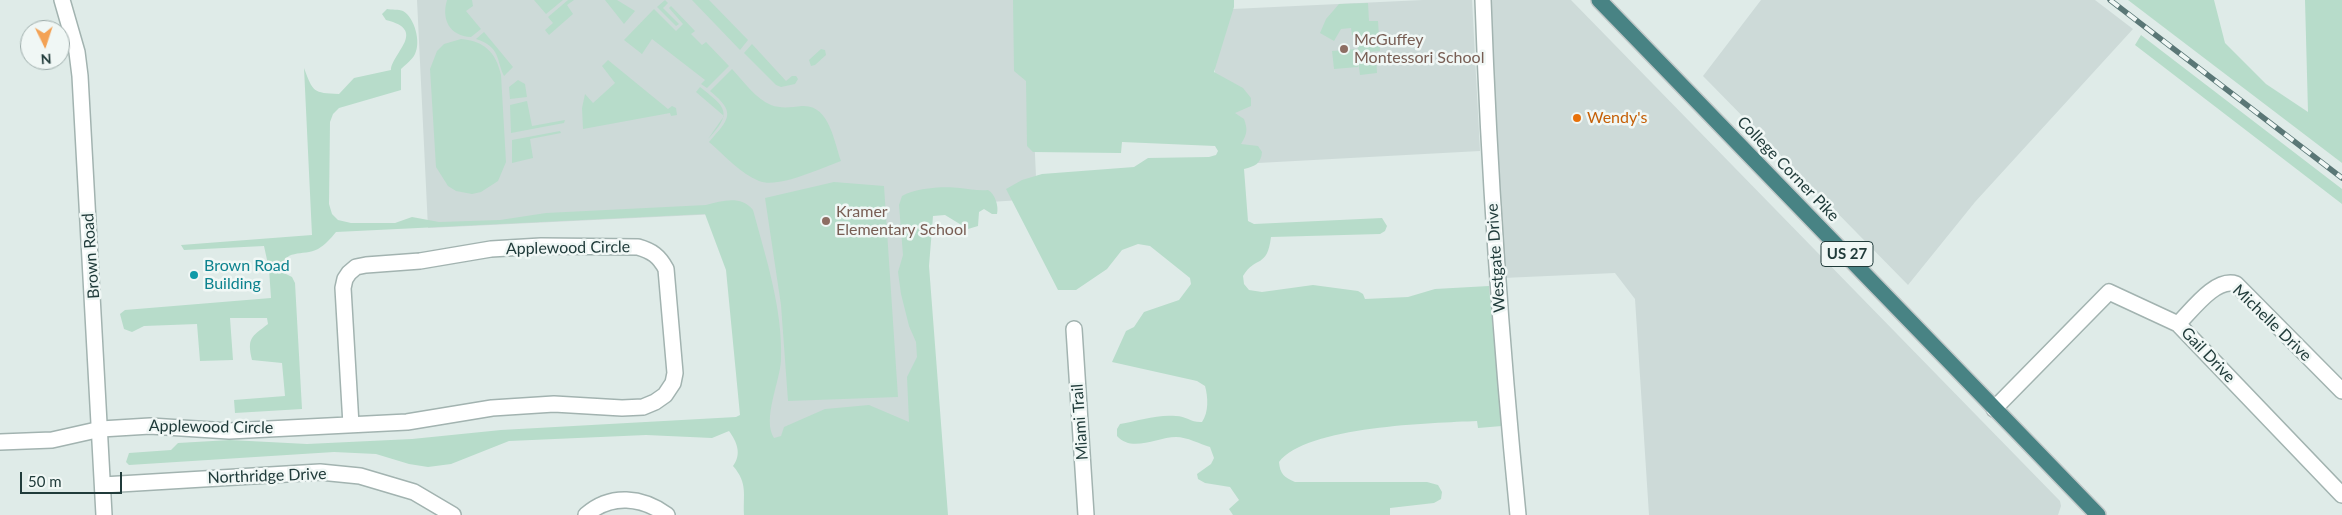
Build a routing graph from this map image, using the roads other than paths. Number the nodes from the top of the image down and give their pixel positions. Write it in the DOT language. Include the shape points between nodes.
graph roads {
  1 [pos="62,0"];
  2 [pos="1483,0"];
  3 [pos="1599,0"];
  4 [pos="2178,324"];
  5 [pos="1074,329"];
  6 [pos="2342,391"];
  7 [pos="1994,409"];
  8 [pos="351,424"];
  9 [pos="101,429"];
  10 [pos="0,442"];
  11 [pos="103,485"];
  12 [pos="2342,495"];
  13 [pos="2093,513"];
  14 [pos="104,515"];
  15 [pos="453,515"];
  16 [pos="586,515"];
  17 [pos="667,515"];
  18 [pos="1086,515"];
  19 [pos="1518,515"];
  1 -- 9 [label="street, Brown Road" via="77,52 80,76"];
  2 -- 19 [label="street, Westgate Drive" via="1502,356"];
  3 -- 7 [label="highway, College Corner Pike / US 27" via="1758,161"];
  4 -- 6 [label="street, Michelle Drive" via="2218,284 2228,281 2236,284"];
  4 -- 7 [label="street, Gail Drive" via="2109,292"];
  4 -- 12 [label="street, Gail Drive"];
  5 -- 18 [label="street, Miami Trail"];
  7 -- 13 [label="highway, College Corner Pike / US 27"];
  8 -- 8 [label="street, Applewood Circle" via="407,422 492,408 554,404 622,408 643,407 655,402 673,383 675,373 666,269 661,259 651,251 628,247 541,246 491,249 420,261 356,267 345,279 343,288"];
  8 -- 9 [label="street, Applewood Circle" via="229,431 150,426"];
  9 -- 10 [label="street, Applewood Circle" via="52,440"];
  9 -- 11 [label="street, Brown Road"];
  11 -- 14 [label="street, Brown Road"];
  11 -- 15 [label="street, Northridge Drive" via="320,472 360,476 414,492"];
  16 -- 17 [label="street" via="610,501 634,499 653,505"];
}
